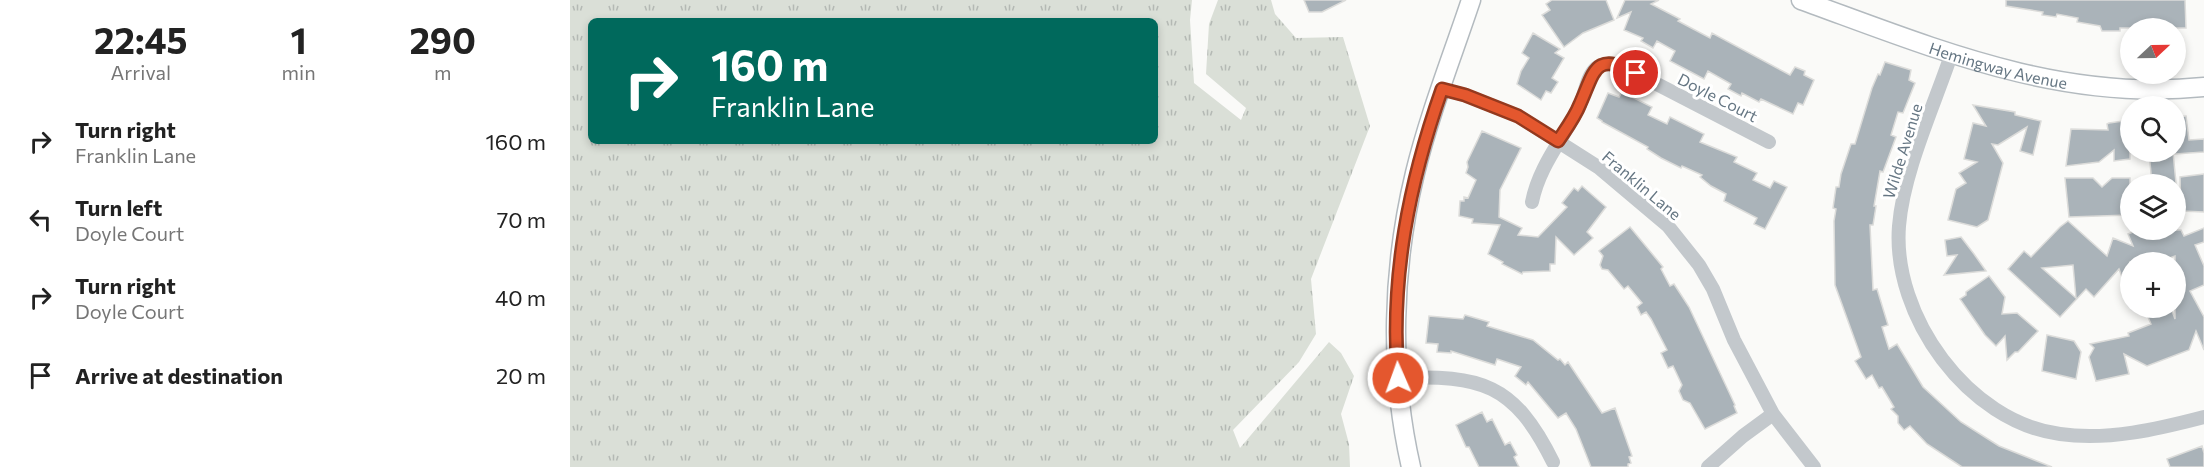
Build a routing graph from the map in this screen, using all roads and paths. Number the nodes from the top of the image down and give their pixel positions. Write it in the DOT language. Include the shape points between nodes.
graph roads {
  1 [pos="1471,0"];
  2 [pos="1801,0"];
  3 [pos="1949,52"];
  4 [pos="2204,87"];
  5 [pos="1442,89"];
  6 [pos="1558,141"];
  7 [pos="1769,142"];
  8 [pos="1532,202"];
  9 [pos="1398,378"];
  10 [pos="1773,414"];
  11 [pos="2204,417"];
  12 [pos="1553,462"];
  13 [pos="1412,467"];
  14 [pos="1708,467"];
  15 [pos="1814,467"];
  1 -- 5 [label="main road"];
  2 -- 3 [label="main road, Hemingway Avenue"];
  3 -- 4 [label="main road, Hemingway Avenue" via="2007,70 2095,87"];
  3 -- 11 [label="street, Wilde Avenue" via="1902,201 1898,249 1900,271 1927,336 1956,376 1989,404 2023,424 2049,432 2079,436 2123,434"];
  5 -- 6 [label="street, Franklin Lane" via="1518,116"];
  5 -- 9 [label="main road" via="1415,174 1400,255"];
  6 -- 7 [label="street, Doyle Court" via="1596,68 1615,63"];
  6 -- 8 [label="street, Doyle Court" via="1536,183"];
  6 -- 10 [label="street, Franklin Lane" via="1598,167 1668,226 1713,289"];
  9 -- 12 [label="street" via="1467,379 1496,390 1517,406"];
  9 -- 13 [label="main road"];
  10 -- 14 [label="street"];
  10 -- 15 [label="street, Franklin Lane"];
}
